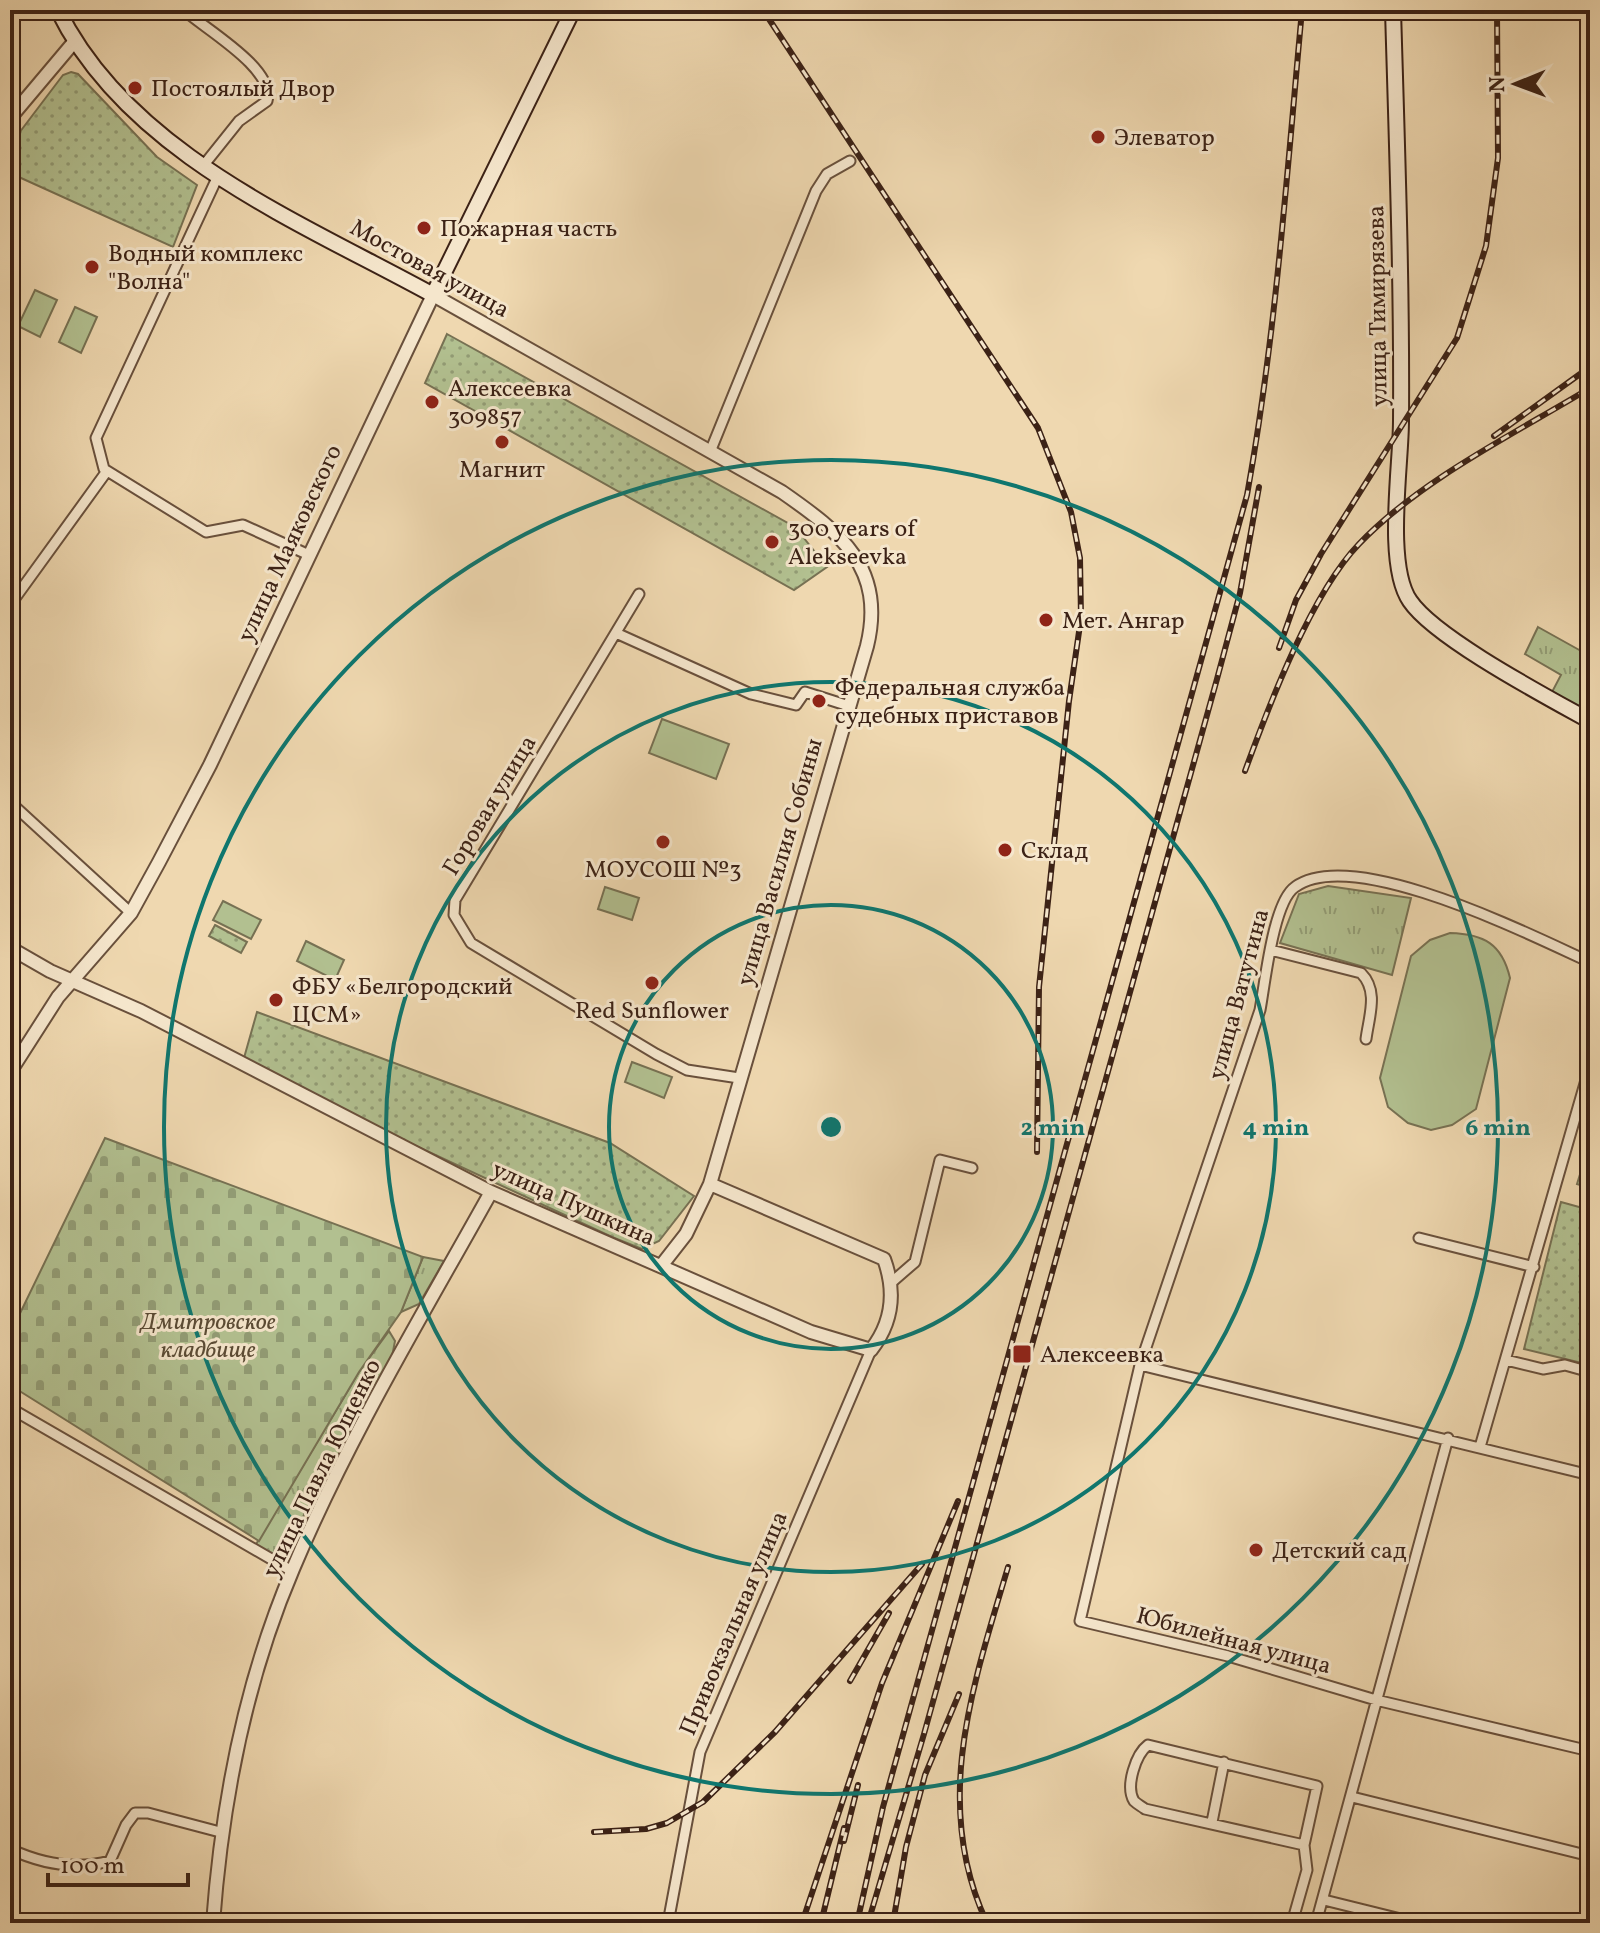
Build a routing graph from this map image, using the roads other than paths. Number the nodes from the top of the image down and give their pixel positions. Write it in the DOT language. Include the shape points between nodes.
graph roads {
  1 [pos="58,10"];
  2 [pos="184,10"];
  3 [pos="573,10"];
  4 [pos="1393,10"];
  5 [pos="74,42"];
  6 [pos="10,118"];
  7 [pos="850,161"];
  8 [pos="203,166"];
  9 [pos="218,176"];
  10 [pos="433,295"];
  11 [pos="710,452"];
  12 [pos="107,471"];
  13 [pos="821,519"];
  14 [pos="309,555"];
  15 [pos="639,594"];
  16 [pos="10,605"];
  17 [pos="616,633"];
  18 [pos="849,706"];
  19 [pos="1590,721"];
  20 [pos="10,802"];
  21 [pos="131,913"];
  22 [pos="10,948"];
  23 [pos="1271,950"];
  24 [pos="1590,962"];
  25 [pos="74,980"];
  26 [pos="1366,1039"];
  27 [pos="1590,1066"];
  28 [pos="10,1072"];
  29 [pos="739,1078"];
  30 [pos="972,1168"];
  31 [pos="710,1184"];
  32 [pos="491,1192"];
  33 [pos="1419,1238"];
  34 [pos="661,1266"];
  35 [pos="1534,1267"];
  36 [pos="893,1281"];
  37 [pos="871,1350"];
  38 [pos="1506,1360"];
  39 [pos="1140,1365"];
  40 [pos="1590,1372"];
  41 [pos="10,1408"];
  42 [pos="1448,1438"];
  43 [pos="1480,1447"];
  44 [pos="1590,1475"];
  45 [pos="292,1571"];
  46 [pos="1080,1621"];
  47 [pos="1376,1700"];
  48 [pos="1590,1751"];
  49 [pos="1224,1762"];
  50 [pos="1352,1797"];
  51 [pos="1212,1822"];
  52 [pos="220,1832"];
  53 [pos="1304,1845"];
  54 [pos="10,1849"];
  55 [pos="1590,1856"];
  56 [pos="1324,1900"];
  57 [pos="213,1923"];
  58 [pos="668,1923"];
  59 [pos="1292,1923"];
  60 [pos="1316,1923"];
  61 [pos="1417,1923"];
  1 -- 5 [label="main road, Мостовая улица"];
  2 -- 8 [label="street" via="242,54 269,93"];
  3 -- 10 [label="main road, улица Маяковского"];
  4 -- 19 [label="main road, улица Тимирязева" via="1401,582 1409,600 1433,625"];
  5 -- 6 [label="street"];
  5 -- 8 [label="main road, Мостовая улица" via="149,127"];
  7 -- 11 [label="street" via="827,174 816,191"];
  8 -- 9 [label="main road, Мостовая улица"];
  9 -- 10 [label="main road, Мостовая улица"];
  9 -- 12 [label="street" via="100,426 96,446"];
  10 -- 11 [label="street, Мостовая улица"];
  10 -- 14 [label="street, улица Маяковского"];
  11 -- 13 [label="street, Мостовая улица"];
  12 -- 14 [label="street" via="206,532 243,525"];
  12 -- 16 [label="street"];
  13 -- 18 [label="street, улица Василия Собины" via="848,545 872,597 873,620"];
  14 -- 21 [label="street, улица Маяковского" via="210,765"];
  15 -- 17 [label="street, Горовая улица"];
  17 -- 18 [label="street" via="751,694 796,705 805,692"];
  17 -- 29 [label="street, Горовая улица" via="455,900 454,915 471,943 656,1054 687,1070"];
  18 -- 29 [label="street, улица Василия Собины"];
  20 -- 21 [label="street"];
  21 -- 25 [label="street, улица Маяковского"];
  22 -- 25 [label="street, улица Пушкина"];
  23 -- 24 [label="street, улица Ватутина" via="1293,888 1325,875 1400,884 1514,926"];
  23 -- 26 [label="street" via="1361,973 1373,994"];
  23 -- 39 [label="street, улица Ватутина" via="1260,1010"];
  25 -- 28 [label="street, улица Маяковского" via="40,1021"];
  25 -- 32 [label="street, улица Пушкина"];
  27 -- 35 [label="street"];
  29 -- 31 [label="street, улица Василия Собины"];
  30 -- 36 [label="street" via="940,1160 915,1262"];
  31 -- 34 [label="street, улица Василия Собины" via="686,1234"];
  31 -- 36 [label="street" via="884,1259"];
  32 -- 34 [label="street, улица Пушкина"];
  32 -- 45 [label="street, улица Павла Ющенко" via="342,1465"];
  33 -- 35 [label="street"];
  34 -- 37 [label="street, улица Пушкина" via="811,1332"];
  35 -- 38 [label="street"];
  36 -- 37 [label="street" via="891,1311"];
  37 -- 58 [label="street, Привокзальная улица" via="700,1752"];
  38 -- 40 [label="street"];
  38 -- 43 [label="street"];
  39 -- 42 [label="street"];
  39 -- 46 [label="street, улица Ватутина"];
  41 -- 45 [label="street"];
  42 -- 43 [label="street"];
  42 -- 47 [label="street"];
  43 -- 44 [label="street"];
  45 -- 52 [label="street, улица Павла Ющенко" via="241,1732"];
  46 -- 47 [label="street, Юбилейная улица" via="1228,1656"];
  47 -- 48 [label="street, Юбилейная улица"];
  47 -- 50 [label="street"];
  49 -- 51 [label="street"];
  49 -- 51 [label="street" via="1148,1745 1137,1755 1134,1800 1145,1809"];
  49 -- 53 [label="street" via="1317,1786"];
  50 -- 55 [label="street"];
  50 -- 56 [label="street"];
  51 -- 53 [label="street"];
  52 -- 54 [label="street" via="135,1813 110,1861 58,1864"];
  52 -- 57 [label="street, улица Павла Ющенко"];
  53 -- 59 [label="street" via="1307,1870"];
  56 -- 60 [label="street"];
  56 -- 61 [label="street"];
}
